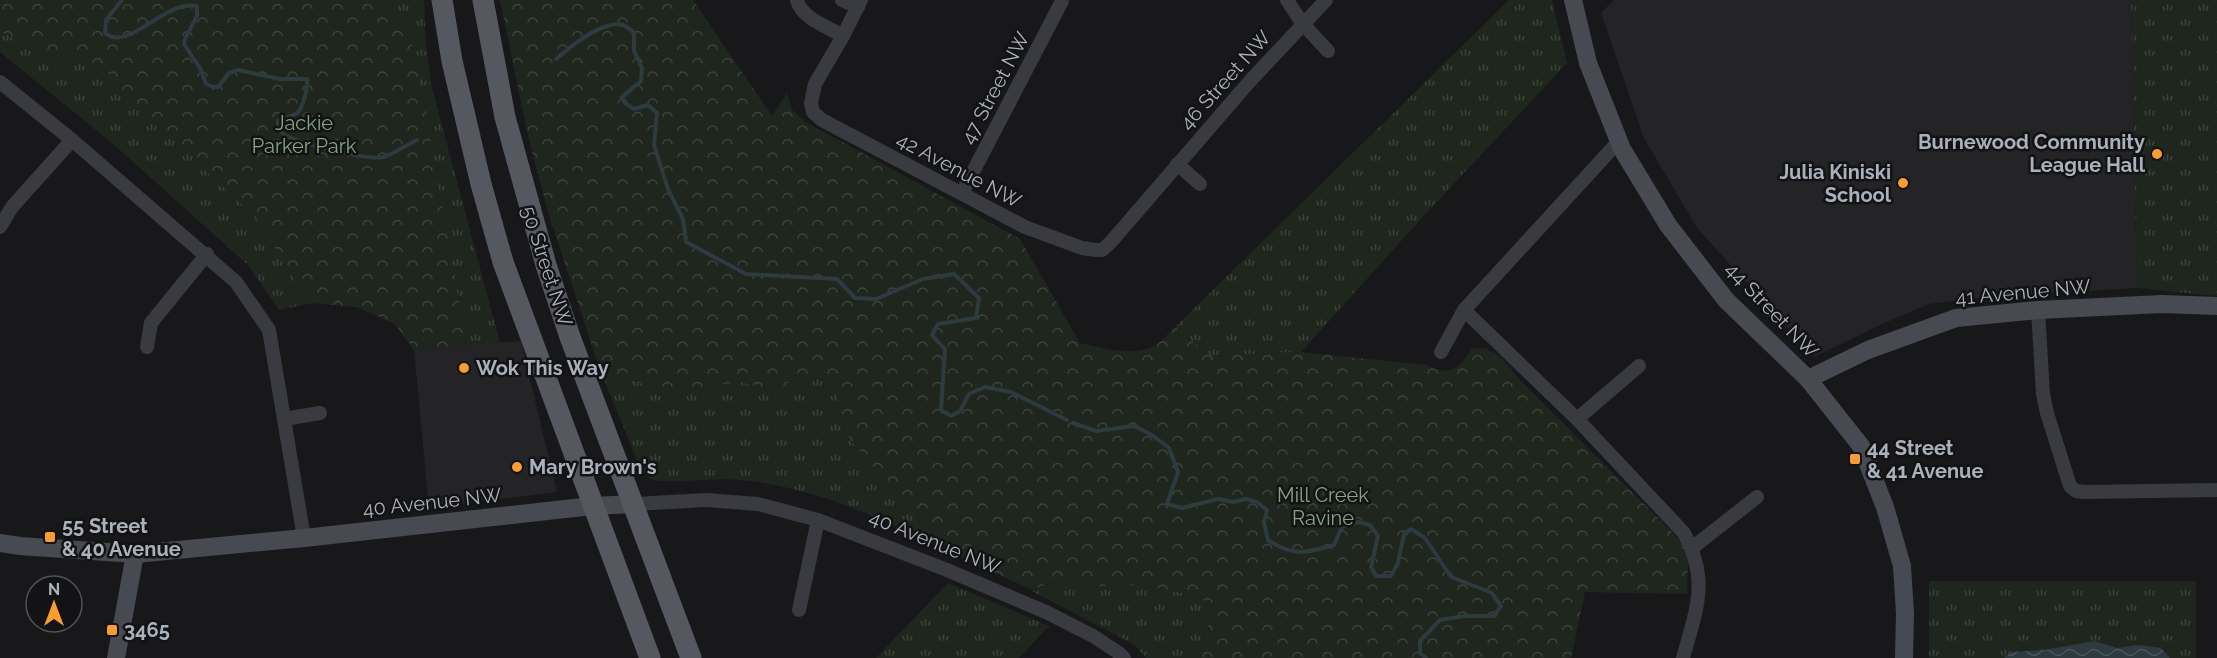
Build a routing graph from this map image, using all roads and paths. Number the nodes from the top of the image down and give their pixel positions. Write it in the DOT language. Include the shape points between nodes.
graph roads {
  1 [pos="442,0"];
  2 [pos="483,0"];
  3 [pos="797,0"];
  4 [pos="843,0"];
  5 [pos="1287,0"];
  6 [pos="1326,0"];
  7 [pos="1573,0"];
  8 [pos="1062,1"];
  9 [pos="860,4"];
  10 [pos="1302,23"];
  11 [pos="843,36"];
  12 [pos="1328,51"];
  13 [pos="0,82"];
  14 [pos="72,140"];
  15 [pos="1619,141"];
  16 [pos="1177,164"];
  17 [pos="1200,184"];
  18 [pos="962,193"];
  19 [pos="0,227"];
  20 [pos="1102,250"];
  21 [pos="207,254"];
  22 [pos="2217,306"];
  23 [pos="1464,310"];
  24 [pos="2038,310"];
  25 [pos="147,347"];
  26 [pos="1441,352"];
  27 [pos="1639,366"];
  28 [pos="1808,379"];
  29 [pos="320,413"];
  30 [pos="284,419"];
  31 [pos="1577,419"];
  32 [pos="2217,490"];
  33 [pos="1757,497"];
  34 [pos="635,504"];
  35 [pos="592,506"];
  36 [pos="819,520"];
  37 [pos="304,538"];
  38 [pos="0,543"];
  39 [pos="1692,548"];
  40 [pos="135,554"];
  41 [pos="799,610"];
  42 [pos="116,658"];
  43 [pos="650,658"];
  44 [pos="691,658"];
  45 [pos="1124,658"];
  46 [pos="1683,658"];
  47 [pos="1904,658"];
  1 -- 35 [label="main road, 50 Street NW" via="452,61 503,262"];
  2 -- 34 [label="main road, 50 Street NW" via="505,117 546,266"];
  3 -- 11 [label="street" via="805,14"];
  4 -- 9 [label="street"];
  5 -- 10 [label="street"];
  6 -- 10 [label="street, 46 Street NW"];
  7 -- 15 [label="street, 44 Street NW" via="1588,63"];
  8 -- 18 [label="street, 47 Street NW"];
  9 -- 11 [label="street"];
  10 -- 12 [label="street"];
  10 -- 16 [label="street, 46 Street NW"];
  11 -- 18 [label="street, 42 Avenue NW" via="815,84 813,112"];
  13 -- 14 [label="street"];
  14 -- 19 [label="street" via="12,207"];
  14 -- 21 [label="street"];
  15 -- 23 [label="street"];
  15 -- 28 [label="street, 44 Street NW" via="1668,225 1726,300"];
  16 -- 17 [label="street"];
  16 -- 20 [label="street, 46 Street NW"];
  18 -- 20 [label="street, 42 Avenue NW" via="1025,227 1082,248"];
  21 -- 25 [label="street" via="152,323"];
  21 -- 30 [label="street" via="236,282 269,330"];
  22 -- 24 [label="street, 41 Avenue NW" via="2167,304"];
  23 -- 26 [label="street"];
  23 -- 31 [label="street"];
  24 -- 28 [label="street, 41 Avenue NW" via="1956,318 1868,350"];
  24 -- 32 [label="street" via="2043,394 2070,486 2076,491"];
  27 -- 31 [label="street"];
  28 -- 47 [label="street, 44 Street NW" via="1861,446 1885,507 1902,566"];
  29 -- 30 [label="street"];
  30 -- 37 [label="street"];
  31 -- 39 [label="street" via="1673,520"];
  33 -- 39 [label="street"];
  34 -- 35 [label="street, 40 Avenue NW"];
  34 -- 36 [label="street, 40 Avenue NW" via="758,504"];
  34 -- 44 [label="main road, 50 Street NW"];
  35 -- 37 [label="street, 40 Avenue NW"];
  35 -- 43 [label="main road, 50 Street NW"];
  36 -- 41 [label="street"];
  36 -- 45 [label="street, 40 Avenue NW" via="1022,601 1093,636"];
  37 -- 40 [label="street, 40 Avenue NW"];
  38 -- 40 [label="street, 40 Avenue NW"];
  39 -- 46 [label="street" via="1699,571 1699,599"];
  40 -- 42 [label="street"];
}
